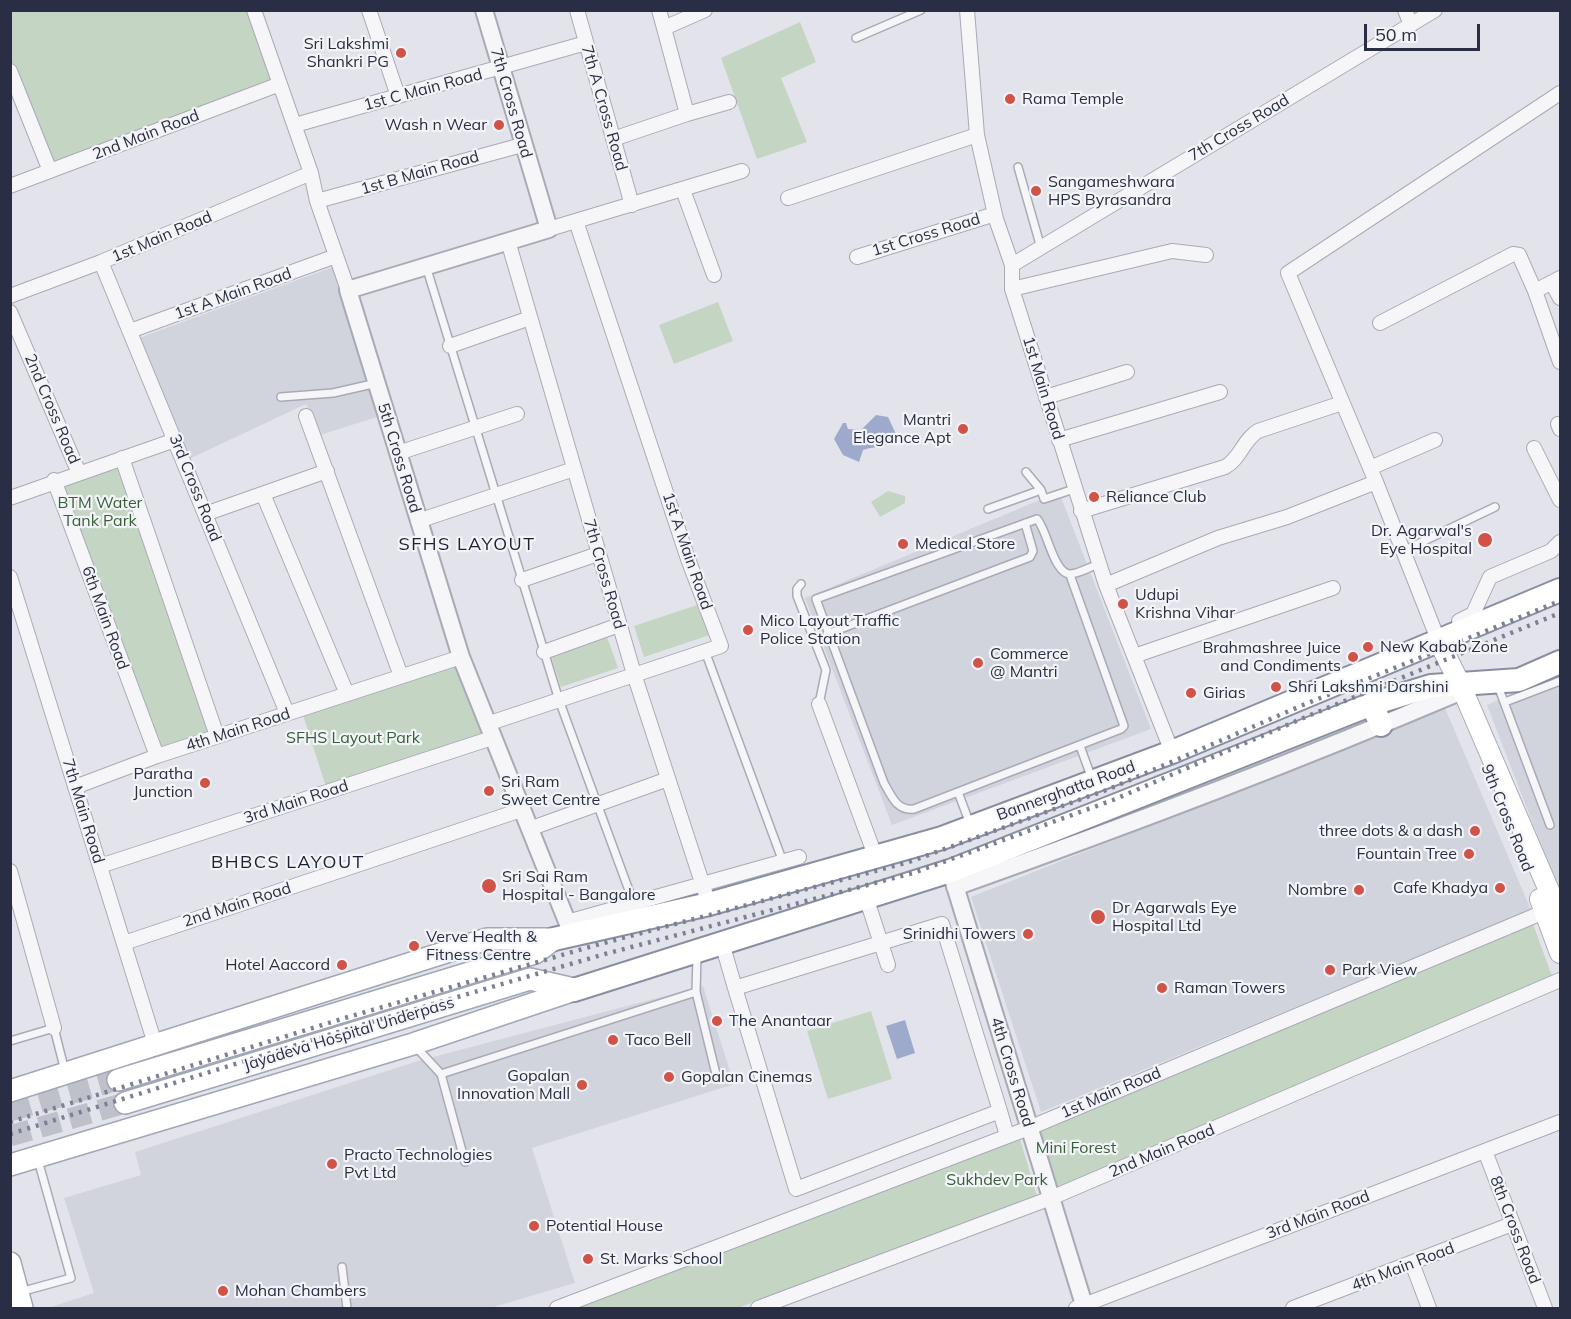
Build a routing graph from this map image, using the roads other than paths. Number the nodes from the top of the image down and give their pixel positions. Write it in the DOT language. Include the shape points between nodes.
graph roads {
  1 [pos="254,10"];
  2 [pos="369,10"];
  3 [pos="484,10"];
  4 [pos="577,10"];
  5 [pos="659,10"];
  6 [pos="705,10"];
  7 [pos="921,10"];
  8 [pos="967,10"];
  9 [pos="1405,10"];
  10 [pos="1435,10"];
  11 [pos="1412,25"];
  12 [pos="664,28"];
  13 [pos="856,38"];
  14 [pos="586,43"];
  15 [pos="501,68"];
  16 [pos="10,71"];
  17 [pos="280,84"];
  18 [pos="1560,93"];
  19 [pos="398,96"];
  20 [pos="729,102"];
  21 [pos="687,114"];
  22 [pos="295,125"];
  23 [pos="977,135"];
  24 [pos="613,139"];
  25 [pos="522,145"];
  26 [pos="1018,167"];
  27 [pos="50,171"];
  28 [pos="742,171"];
  29 [pos="311,173"];
  30 [pos="10,186"];
  31 [pos="683,190"];
  32 [pos="788,198"];
  33 [pos="317,201"];
  34 [pos="632,206"];
  35 [pos="995,214"];
  36 [pos="576,221"];
  37 [pos="549,229"];
  38 [pos="508,241"];
  39 [pos="1041,248"];
  40 [pos="1206,255"];
  41 [pos="336,256"];
  42 [pos="857,257"];
  43 [pos="101,262"];
  44 [pos="1012,265"];
  45 [pos="426,266"];
  46 [pos="714,275"];
  47 [pos="1556,280"];
  48 [pos="1012,289"];
  49 [pos="348,290"];
  50 [pos="1534,291"];
  51 [pos="10,296"];
  52 [pos="1560,298"];
  53 [pos="10,312"];
  54 [pos="530,318"];
  55 [pos="1380,322"];
  56 [pos="130,332"];
  57 [pos="450,346"];
  58 [pos="1560,362"];
  59 [pos="1127,372"];
  60 [pos="377,383"];
  61 [pos="1220,392"];
  62 [pos="1046,397"];
  63 [pos="281,398"];
  64 [pos="1342,403"];
  65 [pos="518,414"];
  66 [pos="306,416"];
  67 [pos="475,428"];
  68 [pos="175,440"];
  69 [pos="1059,440"];
  70 [pos="1435,440"];
  71 [pos="1534,448"];
  72 [pos="398,453"];
  73 [pos="122,458"];
  74 [pos="1370,468"];
  75 [pos="574,469"];
  76 [pos="327,471"];
  77 [pos="79,472"];
  78 [pos="1026,472"];
  79 [pos="54,480"];
  80 [pos="1376,482"];
  81 [pos="1074,489"];
  82 [pos="1041,490"];
  83 [pos="263,494"];
  84 [pos="496,495"];
  85 [pos="10,498"];
  86 [pos="1560,501"];
  87 [pos="1496,507"];
  88 [pos="988,509"];
  89 [pos="1081,511"];
  90 [pos="205,514"];
  91 [pos="418,520"];
  92 [pos="1025,523"];
  93 [pos="1560,542"];
  94 [pos="1403,551"];
  95 [pos="598,554"];
  96 [pos="1099,564"];
  97 [pos="1070,574"];
  98 [pos="10,578"];
  99 [pos="522,580"];
  100 [pos="801,584"];
  101 [pos="1106,585"];
  102 [pos="1332,588"];
  103 [pos="1560,590"];
  104 [pos="620,625"];
  105 [pos="827,634"];
  106 [pos="1437,637"];
  107 [pos="705,651"];
  108 [pos="544,652"];
  109 [pos="1134,656"];
  110 [pos="461,657"];
  111 [pos="1560,663"];
  112 [pos="634,674"];
  113 [pos="401,676"];
  114 [pos="1560,681"];
  115 [pos="1455,687"];
  116 [pos="1500,692"];
  117 [pos="347,693"];
  118 [pos="559,700"];
  119 [pos="819,704"];
  120 [pos="1372,704"];
  121 [pos="287,713"];
  122 [pos="1381,725"];
  123 [pos="489,731"];
  124 [pos="217,736"];
  125 [pos="1080,746"];
  126 [pos="1172,752"];
  127 [pos="157,756"];
  128 [pos="668,779"];
  129 [pos="1093,781"];
  130 [pos="75,787"];
  131 [pos="958,792"];
  132 [pos="599,805"];
  133 [pos="521,810"];
  134 [pos="1550,825"];
  135 [pos="971,827"];
  136 [pos="529,829"];
  137 [pos="799,857"];
  138 [pos="876,858"];
  139 [pos="783,862"];
  140 [pos="100,866"];
  141 [pos="10,871"];
  142 [pos="953,879"];
  143 [pos="706,895"];
  144 [pos="866,897"];
  145 [pos="634,904"];
  146 [pos="1556,910"];
  147 [pos="564,932"];
  148 [pos="124,943"];
  149 [pos="722,943"];
  150 [pos="881,943"];
  151 [pos="697,951"];
  152 [pos="1560,953"];
  153 [pos="888,965"];
  154 [pos="1560,980"];
  155 [pos="735,988"];
  156 [pos="574,990"];
  157 [pos="696,992"];
  158 [pos="54,1028"];
  159 [pos="10,1041"];
  160 [pos="155,1044"];
  161 [pos="413,1044"];
  162 [pos="441,1074"];
  163 [pos="716,1074"];
  164 [pos="57,1079"];
  165 [pos="118,1080"];
  166 [pos="10,1091"];
  167 [pos="125,1103"];
  168 [pos="1000,1111"];
  169 [pos="1560,1122"];
  170 [pos="1029,1128"];
  171 [pos="1007,1136"];
  172 [pos="905,1148"];
  173 [pos="1485,1150"];
  174 [pos="23,1159"];
  175 [pos="465,1162"];
  176 [pos="914,1172"];
  177 [pos="1051,1198"];
  178 [pos="1512,1224"];
  179 [pos="10,1263"];
  180 [pos="1412,1263"];
  181 [pos="342,1267"];
  182 [pos="16,1301"];
  183 [pos="1314,1305"];
  184 [pos="1081,1307"];
  185 [pos="347,1308"];
  186 [pos="556,1308"];
  187 [pos="758,1308"];
  188 [pos="1293,1308"];
  189 [pos="1429,1308"];
  190 [pos="1545,1308"];
  1 -- 17 [label="street, 5th Cross Road"];
  2 -- 19 [label="street"];
  3 -- 15 [label="street, 7th Cross Road"];
  4 -- 14 [label="street, 7th A Cross Road"];
  5 -- 12 [label="street"];
  6 -- 12 [label="street"];
  7 -- 13 [label="lane"];
  8 -- 23 [label="street, 1st Main Road"];
  9 -- 11 [label="street"];
  10 -- 11 [label="street, 7th Cross Road"];
  11 -- 39 [label="street, 7th Cross Road"];
  12 -- 21 [label="street"];
  14 -- 15 [label="street, 1st C Main Road"];
  14 -- 24 [label="street, 7th A Cross Road"];
  15 -- 19 [label="street, 1st C Main Road"];
  15 -- 25 [label="street, 7th Cross Road"];
  16 -- 27 [label="street"];
  17 -- 22 [label="street, 5th Cross Road"];
  17 -- 27 [label="street, 2nd Main Road"];
  18 -- 64 [label="street" via="1288,273"];
  19 -- 22 [label="street, 1st C Main Road"];
  20 -- 21 [label="street"];
  21 -- 24 [label="street"];
  22 -- 29 [label="street, 5th Cross Road"];
  23 -- 32 [label="street"];
  23 -- 35 [label="street, 1st Main Road"];
  24 -- 34 [label="street, 7th A Cross Road"];
  25 -- 33 [label="street, 1st B Main Road"];
  25 -- 37 [label="street, 7th Cross Road"];
  26 -- 39 [label="lane"];
  27 -- 30 [label="street, 2nd Main Road"];
  28 -- 31 [label="street"];
  29 -- 33 [label="street, 5th Cross Road"];
  29 -- 43 [label="street, 1st Main Road"];
  31 -- 34 [label="street"];
  31 -- 46 [label="street"];
  33 -- 41 [label="street, 5th Cross Road"];
  34 -- 36 [label="street"];
  35 -- 42 [label="street, 1st Cross Road"];
  35 -- 44 [label="street, 1st Main Road"];
  36 -- 37 [label="street"];
  36 -- 107 [label="street, 1st A Main Road" via="688,559 721,646"];
  37 -- 38 [label="street"];
  38 -- 45 [label="street"];
  38 -- 54 [label="street, 7th Cross Road"];
  39 -- 44 [label="street, 7th Cross Road"];
  40 -- 48 [label="street" via="1172,251"];
  41 -- 49 [label="street, 5th Cross Road"];
  41 -- 56 [label="street, 1st A Main Road"];
  43 -- 51 [label="street, 1st Main Road"];
  43 -- 56 [label="street, 3rd Cross Road"];
  44 -- 48 [label="street, 1st Main Road"];
  45 -- 49 [label="street"];
  45 -- 57 [label="lane"];
  47 -- 50 [label="street"];
  47 -- 52 [label="street"];
  48 -- 62 [label="street, 1st Main Road"];
  49 -- 60 [label="street, 5th Cross Road"];
  50 -- 55 [label="street" via="1519,255 1514,254"];
  50 -- 58 [label="street"];
  53 -- 77 [label="street, 2nd Cross Road"];
  54 -- 57 [label="street"];
  54 -- 75 [label="street, 7th Cross Road"];
  56 -- 68 [label="street, 3rd Cross Road"];
  57 -- 67 [label="lane"];
  59 -- 62 [label="street"];
  60 -- 63 [label="lane" via="333,393"];
  60 -- 72 [label="street, 5th Cross Road"];
  61 -- 69 [label="street"];
  62 -- 69 [label="street, 1st Main Road"];
  64 -- 74 [label="street"];
  64 -- 89 [label="street" via="1258,431 1251,435 1236,459 1225,466"];
  65 -- 67 [label="street"];
  66 -- 76 [label="street"];
  67 -- 72 [label="street"];
  67 -- 84 [label="lane"];
  68 -- 73 [label="street"];
  68 -- 90 [label="street, 3rd Cross Road"];
  69 -- 81 [label="street, 1st Main Road"];
  70 -- 74 [label="street"];
  71 -- 86 [label="street"];
  72 -- 91 [label="street, 5th Cross Road"];
  73 -- 77 [label="street"];
  73 -- 124 [label="street"];
  74 -- 80 [label="street"];
  75 -- 84 [label="street"];
  75 -- 95 [label="street, 7th Cross Road"];
  76 -- 83 [label="street"];
  76 -- 113 [label="street"];
  77 -- 79 [label="street"];
  78 -- 82 [label="lane"];
  79 -- 85 [label="street"];
  79 -- 127 [label="street, 6th Main Road"];
  80 -- 94 [label="street"];
  80 -- 101 [label="street" via="1287,517 1218,538"];
  81 -- 82 [label="lane" via="1044,499"];
  81 -- 89 [label="street, 1st Main Road"];
  82 -- 88 [label="lane"];
  83 -- 90 [label="street"];
  83 -- 117 [label="street"];
  84 -- 91 [label="street"];
  84 -- 99 [label="lane"];
  87 -- 94 [label="lane"];
  89 -- 96 [label="street, 1st Main Road"];
  90 -- 121 [label="street, 3rd Cross Road"];
  91 -- 110 [label="street, 5th Cross Road"];
  92 -- 97 [label="lane" via="1038,520 1054,559"];
  92 -- 105 [label="lane" via="1033,551 1030,557"];
  92 -- 105 [label="lane" via="818,598 816,603"];
  93 -- 106 [label="street" via="1551,551 1490,578 1473,614"];
  94 -- 106 [label="street"];
  95 -- 99 [label="street"];
  95 -- 104 [label="street, 7th Cross Road"];
  96 -- 97 [label="lane"];
  96 -- 101 [label="street, 1st Main Road"];
  97 -- 125 [label="lane" via="1124,722 1121,729"];
  98 -- 130 [label="street, 7th Main Road"];
  99 -- 108 [label="lane"];
  100 -- 119 [label="lane" via="797,596 826,670"];
  101 -- 109 [label="street, 1st Main Road"];
  102 -- 109 [label="street"];
  103 -- 106 [label="highway, Bannerghatta Road"];
  104 -- 108 [label="street"];
  104 -- 112 [label="street, 7th Cross Road"];
  105 -- 131 [label="lane" via="893,801 905,810 914,809"];
  106 -- 115 [label="main road, 9th Cross Road"];
  106 -- 126 [label="highway, Bannerghatta Road"];
  107 -- 112 [label="street"];
  107 -- 139 [label="lane"];
  108 -- 118 [label="lane"];
  109 -- 126 [label="street, 1st Main Road"];
  110 -- 113 [label="street, 4th Main Road"];
  110 -- 123 [label="street, 5th Cross Road"];
  111 -- 116 [label="highway, Bannerghatta Road"];
  112 -- 118 [label="street"];
  112 -- 128 [label="street, 7th Cross Road"];
  113 -- 117 [label="street, 4th Main Road"];
  114 -- 116 [label="lane"];
  115 -- 116 [label="highway, Bannerghatta Road"];
  115 -- 120 [label="highway, Bannerghatta Road" via="1431,686"];
  115 -- 122 [label="street"];
  115 -- 146 [label="main road, 9th Cross Road"];
  116 -- 134 [label="lane"];
  117 -- 121 [label="street, 4th Main Road"];
  118 -- 123 [label="street"];
  118 -- 132 [label="lane"];
  119 -- 138 [label="street"];
  120 -- 122 [label="highway"];
  120 -- 142 [label="highway, Bannerghatta Road"];
  121 -- 124 [label="street, 4th Main Road"];
  122 -- 142 [label="street" via="1130,825"];
  123 -- 133 [label="street, 5th Cross Road"];
  123 -- 140 [label="street, 3rd Main Road"];
  124 -- 127 [label="street, 4th Main Road"];
  125 -- 129 [label="lane"];
  125 -- 131 [label="lane"];
  126 -- 129 [label="highway, Bannerghatta Road"];
  127 -- 130 [label="street, 4th Main Road"];
  128 -- 132 [label="street"];
  128 -- 143 [label="street, 7th Cross Road"];
  129 -- 135 [label="highway, Bannerghatta Road"];
  130 -- 140 [label="street, 7th Main Road"];
  131 -- 135 [label="lane"];
  132 -- 136 [label="street"];
  132 -- 145 [label="lane"];
  133 -- 136 [label="street, 5th Cross Road"];
  133 -- 148 [label="street, 2nd Main Road"];
  135 -- 138 [label="highway, Bannerghatta Road"];
  136 -- 147 [label="street, 5th Cross Road"];
  137 -- 139 [label="street"];
  138 -- 143 [label="highway, Bannerghatta Road"];
  139 -- 143 [label="street"];
  140 -- 148 [label="street, 7th Main Road"];
  141 -- 158 [label="street"];
  142 -- 144 [label="highway, Bannerghatta Road"];
  142 -- 170 [label="street, 4th Cross Road"];
  143 -- 145 [label="street"];
  143 -- 147 [label="highway, Bannerghatta Road"];
  144 -- 149 [label="highway, Bannerghatta Road"];
  144 -- 150 [label="street"];
  145 -- 147 [label="street"];
  146 -- 152 [label="main road, 9th Cross Road"];
  146 -- 170 [label="street, 1st Main Road"];
  147 -- 160 [label="main road" via="487,939"];
  147 -- 165 [label="main road, Jayadeva Hospital Underpass" via="535,953"];
  148 -- 160 [label="street, 7th Main Road"];
  149 -- 151 [label="highway, Bannerghatta Road"];
  149 -- 155 [label="street"];
  150 -- 153 [label="street"];
  150 -- 155 [label="street"];
  150 -- 168 [label="street" via="942,924"];
  151 -- 156 [label="highway, Bannerghatta Road"];
  151 -- 157 [label="lane"];
  154 -- 177 [label="street, 2nd Main Road"];
  155 -- 172 [label="street" via="796,1189"];
  156 -- 161 [label="main road"];
  156 -- 167 [label="main road, Jayadeva Hospital Underpass" via="530,978"];
  157 -- 162 [label="lane"];
  157 -- 163 [label="lane"];
  158 -- 159 [label="lane"];
  158 -- 164 [label="lane"];
  160 -- 164 [label="main road"];
  161 -- 162 [label="lane"];
  161 -- 174 [label="main road"];
  162 -- 175 [label="lane"];
  164 -- 166 [label="main road"];
  168 -- 171 [label="street"];
  168 -- 172 [label="street"];
  169 -- 173 [label="street, 3rd Main Road"];
  170 -- 171 [label="street, 1st Main Road"];
  170 -- 177 [label="street, 4th Cross Road"];
  171 -- 176 [label="street, 1st Main Road"];
  172 -- 176 [label="street"];
  173 -- 178 [label="street, 8th Cross Road"];
  173 -- 184 [label="street, 3rd Main Road"];
  174 -- 182 [label="lane" via="71,1278"];
  176 -- 186 [label="street, 1st Main Road"];
  177 -- 184 [label="street, 4th Cross Road"];
  177 -- 187 [label="street, 2nd Main Road"];
  178 -- 180 [label="street, 4th Main Road"];
  178 -- 190 [label="street, 8th Cross Road"];
  179 -- 182 [label="main road"];
  180 -- 183 [label="street, 4th Main Road"];
  180 -- 189 [label="street"];
  181 -- 185 [label="lane"];
  183 -- 188 [label="street, 4th Main Road"];
}
